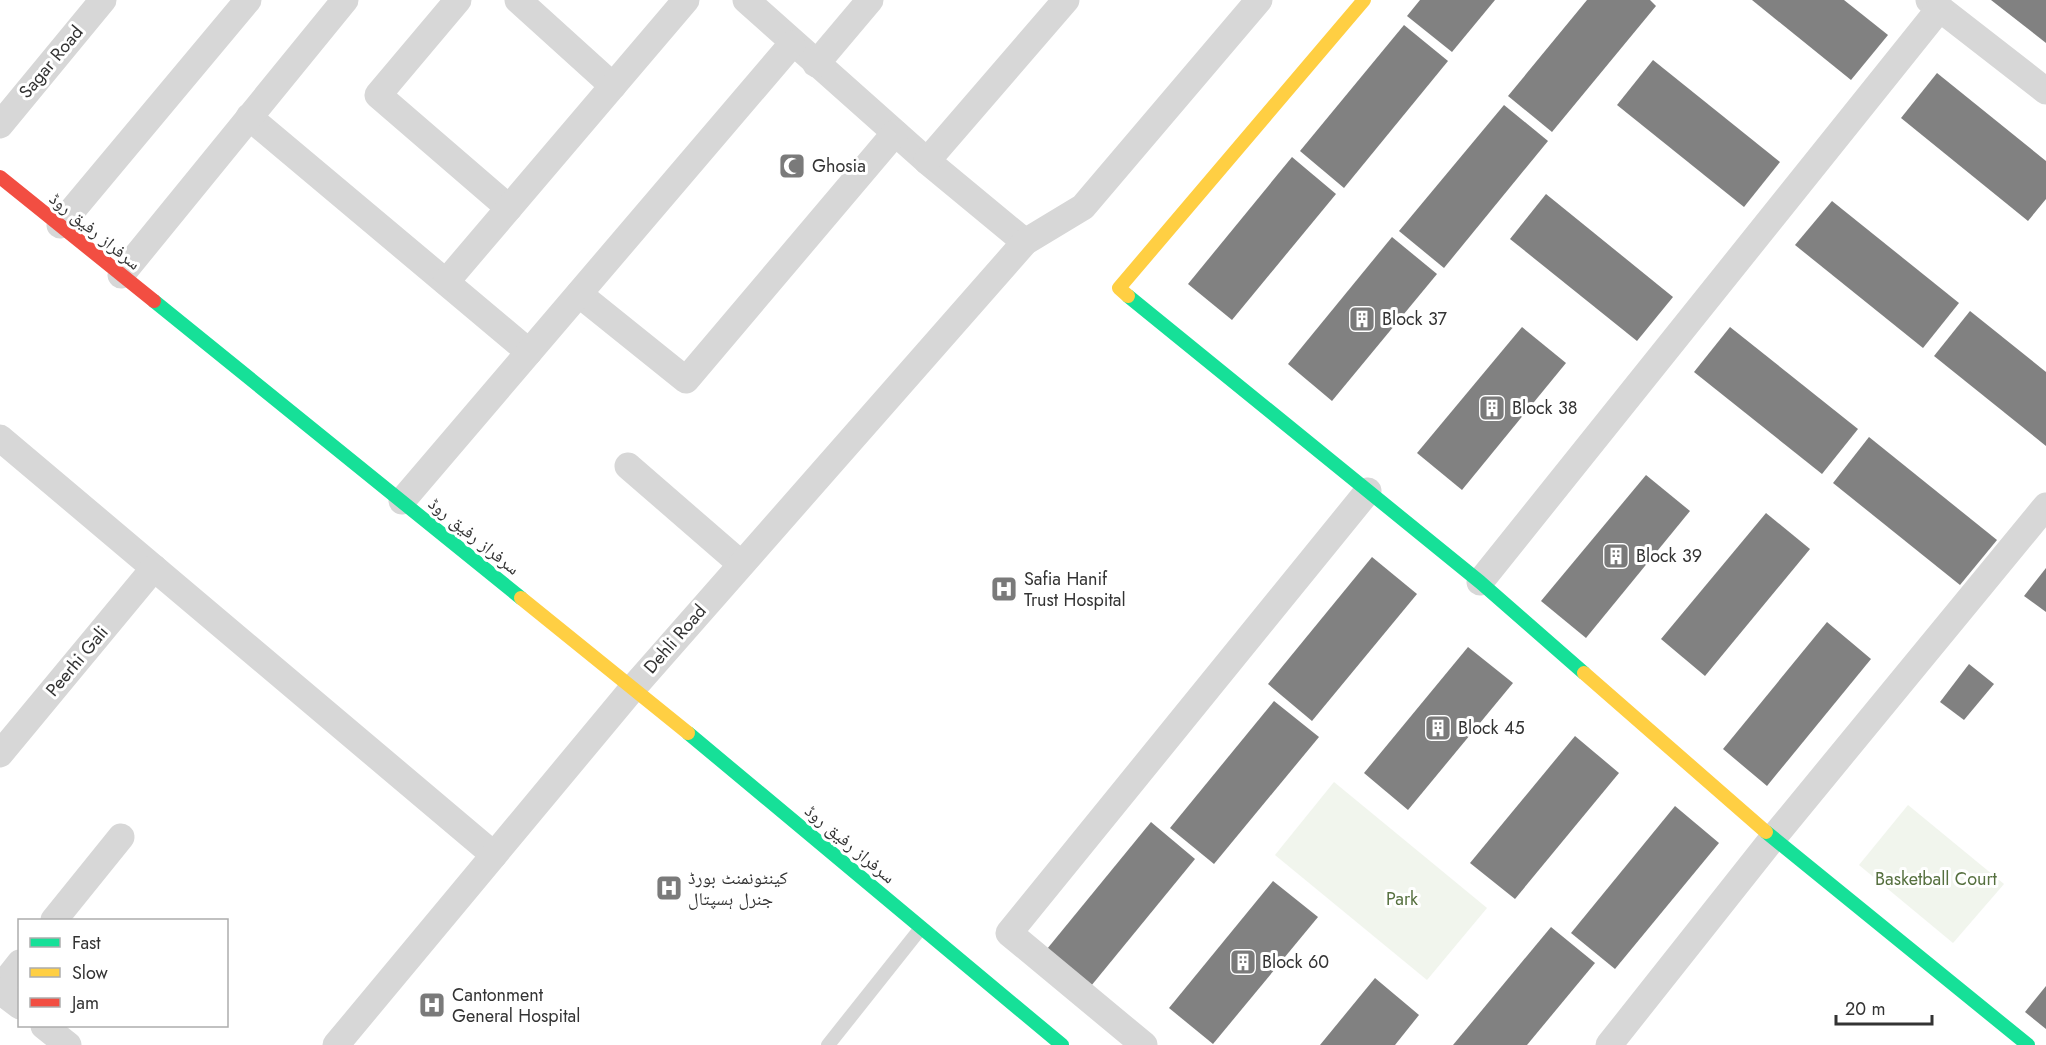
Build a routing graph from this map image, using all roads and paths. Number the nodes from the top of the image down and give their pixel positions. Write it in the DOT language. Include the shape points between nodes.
graph roads {
  1 [pos="103,0"];
  2 [pos="248,0"];
  3 [pos="345,0"];
  4 [pos="458,0"];
  5 [pos="518,0"];
  6 [pos="686,0"];
  7 [pos="746,0"];
  8 [pos="870,0"];
  9 [pos="1066,0"];
  10 [pos="1259,0"];
  11 [pos="1364,0"];
  12 [pos="1935,4"];
  13 [pos="792,44"];
  14 [pos="816,64"];
  15 [pos="613,86"];
  16 [pos="2046,91"];
  17 [pos="249,117"];
  18 [pos="0,125"];
  19 [pos="895,133"];
  20 [pos="927,161"];
  21 [pos="0,177"];
  22 [pos="509,208"];
  23 [pos="60,225"];
  24 [pos="1025,243"];
  25 [pos="121,275"];
  26 [pos="446,282"];
  27 [pos="579,294"];
  28 [pos="529,351"];
  29 [pos="0,438"];
  30 [pos="628,466"];
  31 [pos="1368,491"];
  32 [pos="402,501"];
  33 [pos="2046,506"];
  34 [pos="741,564"];
  35 [pos="154,568"];
  36 [pos="1480,582"];
  37 [pos="633,688"];
  38 [pos="1,752"];
  39 [pos="121,837"];
  40 [pos="1773,838"];
  41 [pos="494,855"];
  42 [pos="56,919"];
  43 [pos="922,926"];
  44 [pos="18,966"];
  45 [pos="0,989"];
  46 [pos="18,1004"];
  47 [pos="45,1027"];
  48 [pos="68,1045"];
  49 [pos="336,1045"];
  50 [pos="828,1045"];
  51 [pos="1062,1045"];
  52 [pos="1144,1045"];
  53 [pos="1609,1045"];
  54 [pos="2028,1045"];
  1 -- 18 [label="street, Sagar Road"];
  2 -- 23 [label="street"];
  3 -- 17 [label="street"];
  4 -- 22 [label="street" via="378,95"];
  5 -- 15 [label="street"];
  6 -- 15 [label="street"];
  7 -- 13 [label="street"];
  8 -- 14 [label="street"];
  9 -- 20 [label="street"];
  10 -- 24 [label="street, Dehli Road" via="1083,207"];
  11 -- 31 [label="street" via="1119,288"];
  12 -- 16 [label="street"];
  12 -- 36 [label="street"];
  13 -- 14 [label="street"];
  13 -- 27 [label="street"];
  14 -- 19 [label="street"];
  15 -- 22 [label="street"];
  17 -- 25 [label="street"];
  17 -- 26 [label="street"];
  19 -- 20 [label="street"];
  19 -- 27 [label="street" via="686,380"];
  20 -- 24 [label="street"];
  21 -- 23 [label="street, سرفراز رفیق روڈ"];
  22 -- 26 [label="street"];
  23 -- 25 [label="street, سرفراز رفیق روڈ"];
  24 -- 34 [label="street, Dehli Road"];
  25 -- 32 [label="street, سرفراز رفیق روڈ"];
  26 -- 28 [label="street"];
  27 -- 28 [label="street"];
  28 -- 32 [label="street"];
  29 -- 35 [label="street"];
  30 -- 34 [label="street"];
  31 -- 36 [label="street"];
  31 -- 52 [label="street" via="1009,933"];
  32 -- 37 [label="street, سرفراز رفیق روڈ"];
  33 -- 40 [label="street"];
  34 -- 37 [label="street, Dehli Road"];
  35 -- 38 [label="street, Peerhi Gali"];
  35 -- 41 [label="street"];
  36 -- 40 [label="street"];
  37 -- 41 [label="street, Dehli Road"];
  37 -- 43 [label="street, سرفراز رفیق روڈ"];
  39 -- 42 [label="street"];
  40 -- 53 [label="street"];
  40 -- 54 [label="street"];
  41 -- 49 [label="street, Dehli Road"];
  43 -- 50 [label="lane"];
  43 -- 51 [label="street, سرفراز رفیق روڈ"];
  44 -- 45 [label="street"];
  45 -- 46 [label="street"];
  47 -- 48 [label="street"];
}
